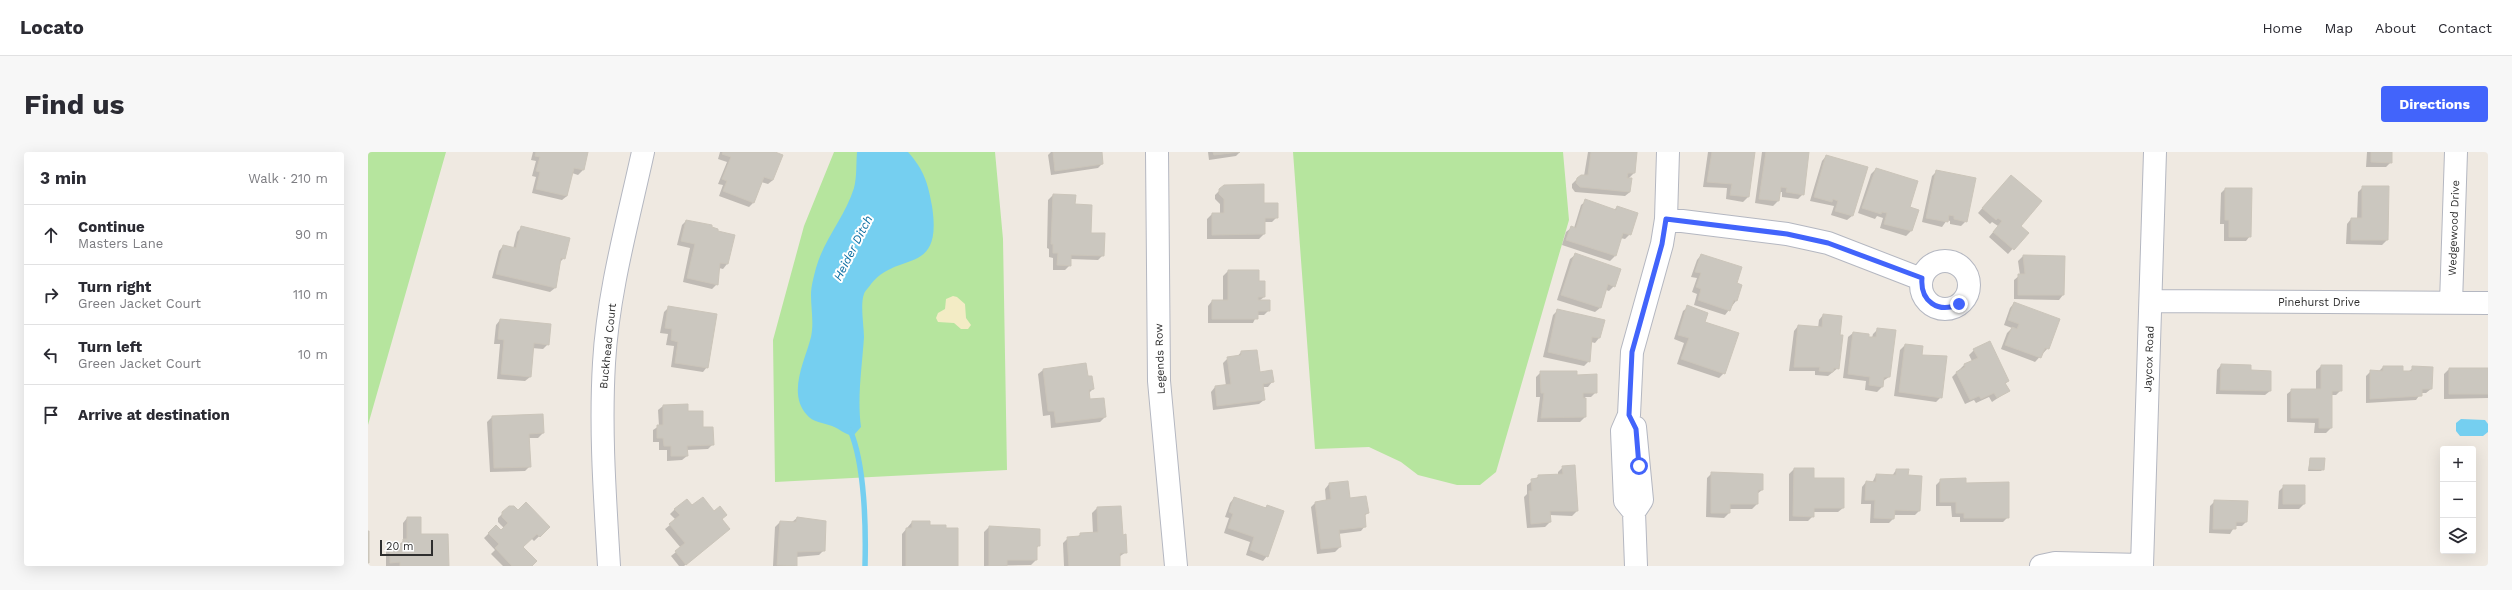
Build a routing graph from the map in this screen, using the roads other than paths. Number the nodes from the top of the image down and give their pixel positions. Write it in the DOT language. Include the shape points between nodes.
graph roads {
  1 [pos="643,152"];
  2 [pos="1157,152"];
  3 [pos="1668,152"];
  4 [pos="2155,152"];
  5 [pos="2456,152"];
  6 [pos="1666,219"];
  7 [pos="1922,278"];
  8 [pos="2151,301"];
  9 [pos="2451,303"];
  10 [pos="2488,303"];
  11 [pos="609,566"];
  12 [pos="1176,566"];
  13 [pos="1636,566"];
  14 [pos="2041,566"];
  15 [pos="2142,566"];
  1 -- 11 [label="street, Buckhead Court" via="616,278 604,362 602,435"];
  2 -- 12 [label="street, Legends Row" via="1159,381"];
  3 -- 6 [label="street"];
  4 -- 8 [label="street, Jaycox Road"];
  5 -- 9 [label="street, Wedgewood Drive"];
  6 -- 7 [label="street" via="1787,234 1828,243"];
  6 -- 13 [label="street" via="1662,244 1632,352 1629,415 1622,431 1632,466 1625,501 1634,512"];
  8 -- 9 [label="street, Pinehurst Drive"];
  8 -- 15 [label="street, Jaycox Road"];
  9 -- 10 [label="street, Pinehurst Drive"];
  14 -- 15 [label="street" via="2055,563"];
}
